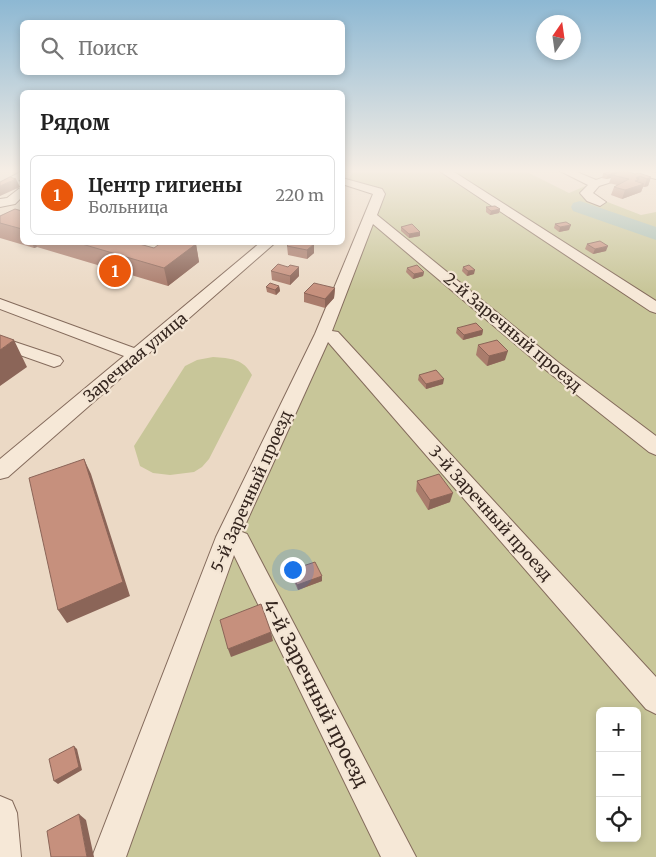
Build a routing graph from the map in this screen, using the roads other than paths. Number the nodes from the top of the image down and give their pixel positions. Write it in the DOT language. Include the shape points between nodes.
graph roads {
  1 [pos="373,210"];
  2 [pos="505,210"];
  3 [pos="371,216"];
  4 [pos="266,245"];
  5 [pos="0,304"];
  6 [pos="656,308"];
  7 [pos="322,334"];
  8 [pos="0,342"];
  9 [pos="136,355"];
  10 [pos="54,361"];
  11 [pos="656,447"];
  12 [pos="0,471"];
  13 [pos="228,537"];
  14 [pos="656,699"];
  15 [pos="0,813"];
  16 [pos="4,857"];
  17 [pos="109,857"];
  18 [pos="399,857"];
  1 -- 3 [label="street, 5-й Заречный проезд"];
  2 -- 6 [label="street"];
  3 -- 7 [label="street, 5-й Заречный проезд"];
  3 -- 11 [label="street, 2-й Заречный проезд" via="553,367"];
  4 -- 9 [label="street, Заречная улица"];
  5 -- 9 [label="street"];
  7 -- 13 [label="street, 5-й Заречный проезд"];
  7 -- 14 [label="street, 3-й Заречный проезд" via="332,336"];
  8 -- 10 [label="street"];
  9 -- 12 [label="street, Заречная улица"];
  13 -- 17 [label="street, 5-й Заречный проезд"];
  13 -- 18 [label="street, 4-й Заречный проезд" via="239,541"];
  15 -- 16 [label="street"];
}
